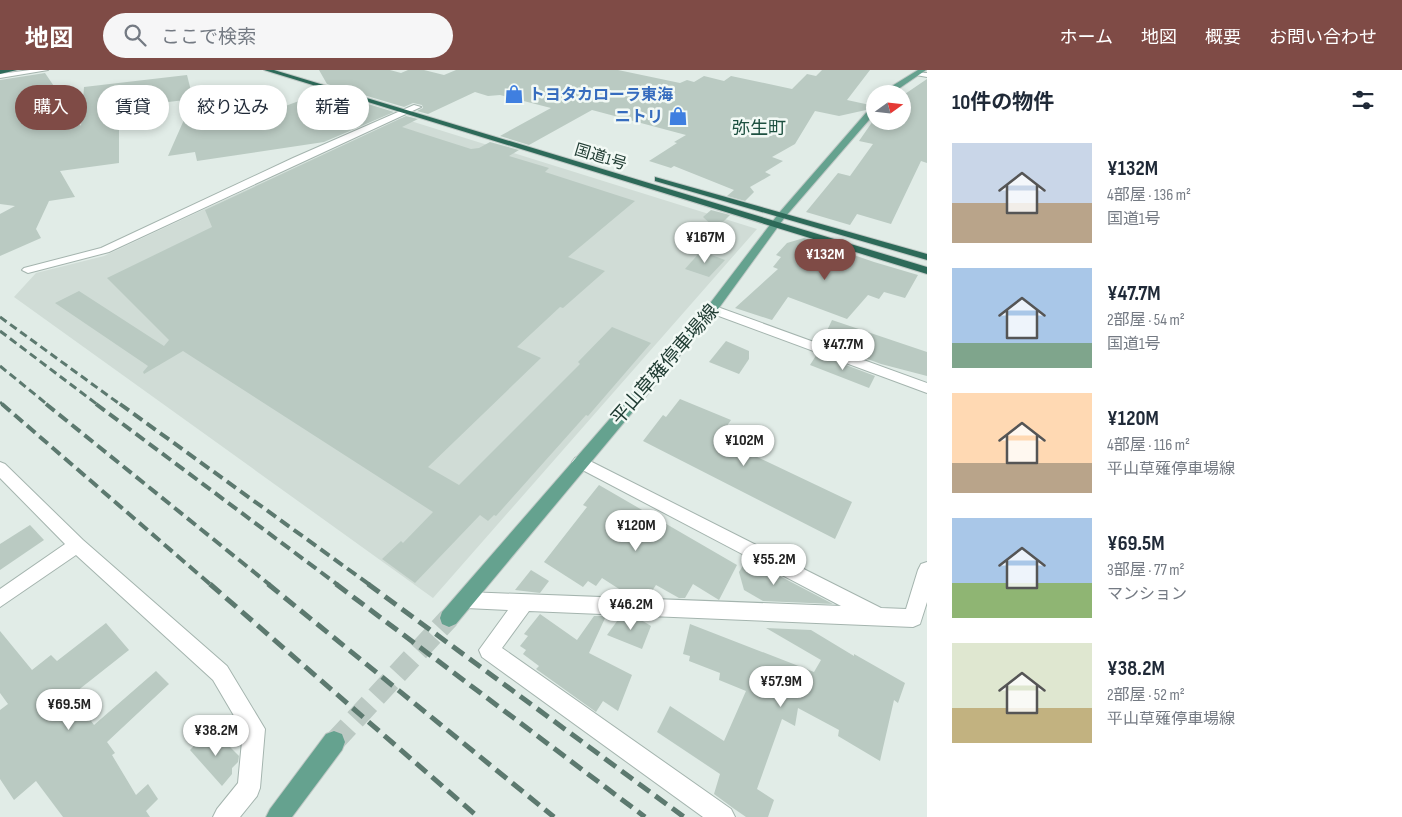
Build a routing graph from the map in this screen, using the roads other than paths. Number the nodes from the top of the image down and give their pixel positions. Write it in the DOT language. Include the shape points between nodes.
graph roads {
  1 [pos="14,70"];
  2 [pos="45,70"];
  3 [pos="267,70"];
  4 [pos="290,70"];
  5 [pos="0,72"];
  6 [pos="921,72"];
  7 [pos="927,75"];
  8 [pos="0,76"];
  9 [pos="896,85"];
  10 [pos="417,107"];
  11 [pos="406,112"];
  12 [pos="866,118"];
  13 [pos="642,174"];
  14 [pos="651,176"];
  15 [pos="778,220"];
  16 [pos="927,257"];
  17 [pos="28,270"];
  18 [pos="927,271"];
  19 [pos="712,309"];
  20 [pos="927,388"];
  21 [pos="580,462"];
  22 [pos="0,468"];
  23 [pos="77,545"];
  24 [pos="927,570"];
  25 [pos="0,599"];
  26 [pos="466,600"];
  27 [pos="525,602"];
  28 [pos="880,617"];
  29 [pos="449,618"];
  30 [pos="334,742"];
  31 [pos="225,817"];
  32 [pos="278,817"];
  33 [pos="723,817"];
  1 -- 5 [label="highway"];
  2 -- 8 [label="street"];
  3 -- 11 [label="highway, 国道1号"];
  4 -- 10 [label="highway, 国道1号"];
  6 -- 7 [label="street"];
  6 -- 9 [label="main road"];
  10 -- 11 [label="street"];
  10 -- 13 [label="highway, 国道1号"];
  11 -- 15 [label="highway, 国道1号"];
  11 -- 17 [label="street" via="105,250"];
  12 -- 15 [label="main road, 平山草薙停車場線"];
  14 -- 15 [label="highway, 国道1号"];
  15 -- 16 [label="highway, 国道1号"];
  15 -- 18 [label="highway, 国道1号"];
  15 -- 19 [label="main road, 平山草薙停車場線"];
  19 -- 20 [label="street"];
  19 -- 21 [label="main road, 平山草薙停車場線"];
  21 -- 26 [label="main road, 平山草薙停車場線"];
  21 -- 28 [label="street"];
  22 -- 23 [label="street"];
  23 -- 25 [label="street"];
  23 -- 31 [label="street" via="220,673 254,729 249,788"];
  24 -- 28 [label="street" via="913,618"];
  26 -- 27 [label="street"];
  26 -- 29 [label="main road, 平山草薙停車場線"];
  27 -- 28 [label="street"];
  27 -- 33 [label="street" via="489,650"];
  30 -- 32 [label="main road"];
}
